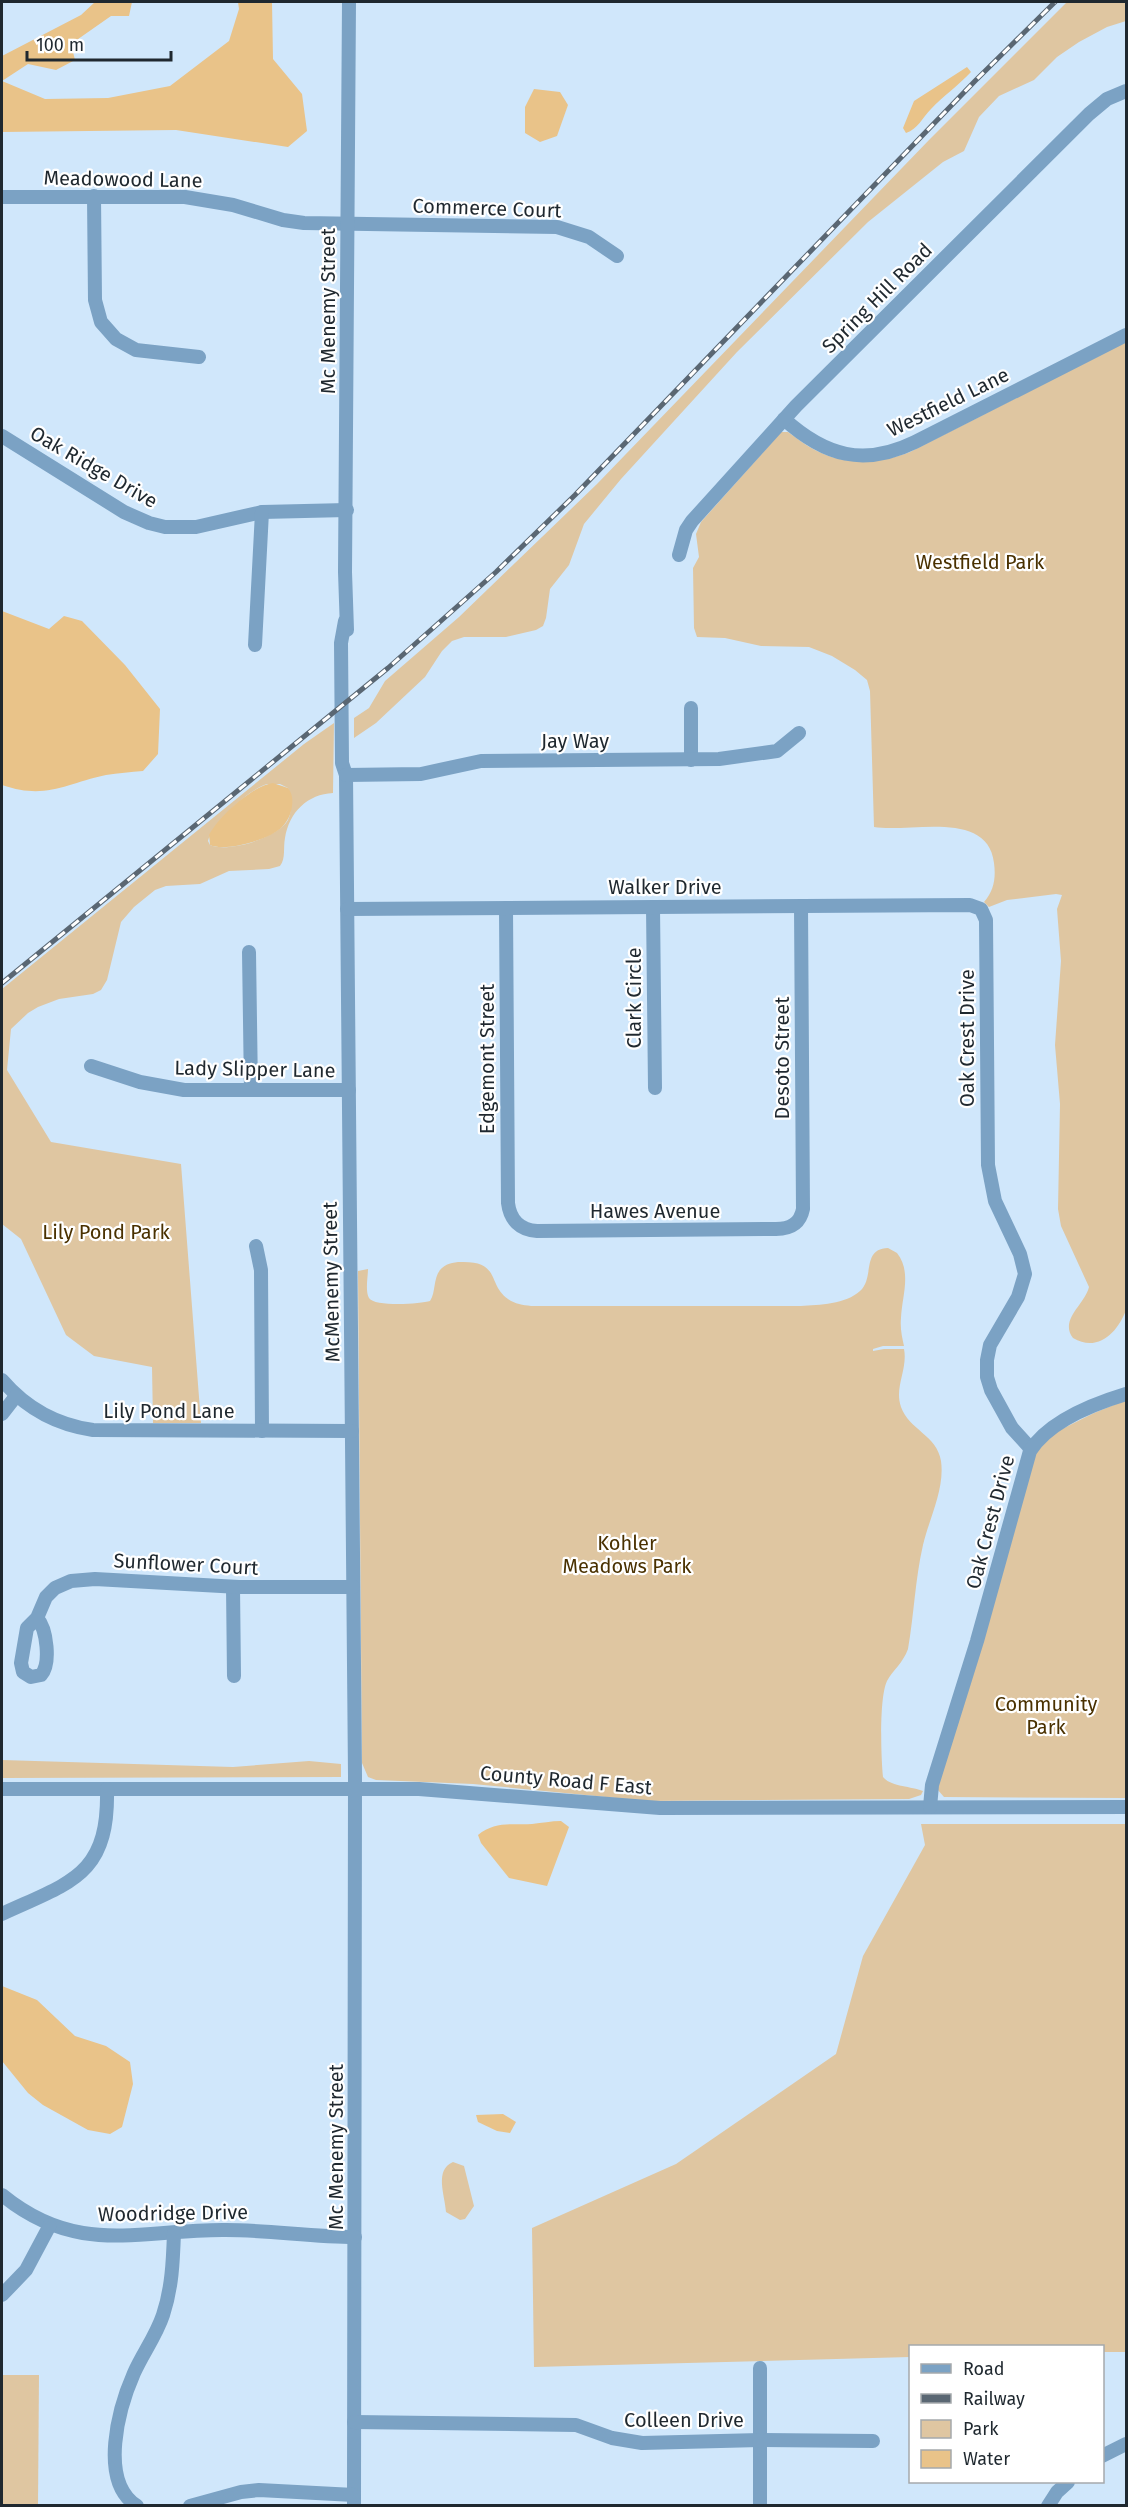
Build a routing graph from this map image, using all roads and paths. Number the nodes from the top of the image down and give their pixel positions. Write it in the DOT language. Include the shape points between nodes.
graph roads {
  1 [pos="350,2"];
  2 [pos="1126,91"];
  3 [pos="94,196"];
  4 [pos="2,197"];
  5 [pos="348,225"];
  6 [pos="617,256"];
  7 [pos="1126,335"];
  8 [pos="199,357"];
  9 [pos="784,419"];
  10 [pos="2,436"];
  11 [pos="347,510"];
  12 [pos="262,512"];
  13 [pos="679,555"];
  14 [pos="345,621"];
  15 [pos="255,645"];
  16 [pos="691,708"];
  17 [pos="799,733"];
  18 [pos="691,760"];
  19 [pos="346,775"];
  20 [pos="801,906"];
  21 [pos="653,907"];
  22 [pos="506,908"];
  23 [pos="347,909"];
  24 [pos="982,910"];
  25 [pos="249,952"];
  26 [pos="91,1066"];
  27 [pos="655,1088"];
  28 [pos="251,1090"];
  29 [pos="349,1090"];
  30 [pos="508,1209"];
  31 [pos="803,1209"];
  32 [pos="256,1246"];
  33 [pos="2,1380"];
  34 [pos="1126,1394"];
  35 [pos="16,1396"];
  36 [pos="2,1414"];
  37 [pos="262,1431"];
  38 [pos="352,1431"];
  39 [pos="1031,1449"];
  40 [pos="233,1587"];
  41 [pos="353,1587"];
  42 [pos="37,1618"];
  43 [pos="234,1676"];
  44 [pos="355,1788"];
  45 [pos="2,1789"];
  46 [pos="107,1789"];
  47 [pos="930,1807"];
  48 [pos="1126,1807"];
  49 [pos="2,1914"];
  50 [pos="2,2195"];
  51 [pos="51,2225"];
  52 [pos="174,2233"];
  53 [pos="355,2237"];
  54 [pos="2,2295"];
  55 [pos="760,2368"];
  56 [pos="354,2422"];
  57 [pos="759,2440"];
  58 [pos="873,2441"];
  59 [pos="1126,2444"];
  60 [pos="1104,2455"];
  61 [pos="1066,2483"];
  62 [pos="354,2500"];
  63 [pos="133,2504"];
  64 [pos="190,2505"];
  65 [pos="760,2505"];
  66 [pos="1048,2505"];
  1 -- 5 [label="street, Mc Menemy Street"];
  2 -- 9 [label="street, Spring Hill Road" via="1107,99 1093,111"];
  3 -- 4 [label="street, Meadowood Lane"];
  3 -- 5 [label="street, Meadowood Lane" via="185,197 233,205 283,220"];
  3 -- 8 [label="street" via="94,295 101,322 116,339 136,350"];
  5 -- 6 [label="street, Commerce Court" via="557,227 589,237"];
  5 -- 11 [label="street, Mc Menemy Street"];
  7 -- 9 [label="street, Westfield Lane" via="888,453 855,455 832,450 812,441"];
  9 -- 13 [label="street, Spring Hill Road" via="692,521"];
  10 -- 12 [label="street, Oak Ridge Drive" via="124,512 149,523 196,527"];
  11 -- 12 [label="street, Oak Ridge Drive"];
  11 -- 14 [label="street, Mc Menemy Street"];
  12 -- 15 [label="street"];
  14 -- 19 [label="street, McMenemy Street" via="350,643 350,763"];
  16 -- 18 [label="street"];
  17 -- 18 [label="street, Jay Way" via="774,752"];
  18 -- 19 [label="street, Jay Way" via="477,761 424,774"];
  19 -- 23 [label="street, McMenemy Street"];
  20 -- 21 [label="street, Walker Drive"];
  20 -- 24 [label="street, Walker Drive" via="970,905"];
  20 -- 31 [label="street, Desoto Street"];
  21 -- 22 [label="street, Walker Drive"];
  21 -- 27 [label="street, Clark Circle"];
  22 -- 23 [label="street, Walker Drive"];
  22 -- 30 [label="street, Edgemont Street"];
  23 -- 29 [label="street, McMenemy Street"];
  24 -- 39 [label="street, Oak Crest Drive" via="986,920 988,1165 995,1201 1020,1254 1024,1274 1018,1297 990,1345 986,1374 1012,1428"];
  25 -- 28 [label="street"];
  26 -- 28 [label="street, Lady Slipper Lane" via="166,1088"];
  28 -- 29 [label="street, Lady Slipper Lane"];
  29 -- 38 [label="street, McMenemy Street"];
  30 -- 31 [label="street, Hawes Avenue" via="518,1225 537,1231 782,1229 797,1223"];
  32 -- 37 [label="street" via="261,1270"];
  33 -- 35 [label="street, Lily Pond Lane"];
  34 -- 39 [label="street" via="1053,1427"];
  35 -- 36 [label="street"];
  35 -- 37 [label="street, Lily Pond Lane" via="55,1419 93,1430"];
  37 -- 38 [label="street, Lily Pond Lane"];
  38 -- 41 [label="street, McMenemy Street"];
  39 -- 47 [label="street, Oak Crest Drive" via="932,1785"];
  40 -- 41 [label="street, Sunflower Court"];
  40 -- 42 [label="street, Sunflower Court" via="75,1580 49,1594"];
  40 -- 43 [label="street"];
  41 -- 44 [label="street, McMenemy Street"];
  44 -- 46 [label="street, County Road F East"];
  44 -- 47 [label="street, County Road F East" via="480,1792 638,1808"];
  44 -- 53 [label="street, Mc Menemy Street"];
  45 -- 46 [label="street, County Road F East"];
  46 -- 49 [label="street" via="106,1826 89,1864 70,1881"];
  47 -- 48 [label="street, County Road F East"];
  50 -- 51 [label="street, Woodridge Drive"];
  51 -- 52 [label="street, Woodridge Drive" via="114,2237"];
  51 -- 54 [label="street" via="31,2263"];
  52 -- 53 [label="street, Woodridge Drive" via="242,2230"];
  52 -- 63 [label="street" via="165,2306 127,2390 117,2434 115,2474 122,2493"];
  53 -- 56 [label="street, Mc Menemy Street"];
  55 -- 57 [label="street"];
  56 -- 57 [label="street, Colleen Drive" via="576,2425 635,2442"];
  56 -- 62 [label="street, Mc Menemy Street"];
  57 -- 58 [label="street, Colleen Drive"];
  57 -- 65 [label="street"];
  59 -- 60 [label="street"];
  61 -- 66 [label="street"];
  62 -- 64 [label="street" via="260,2490"];
}
